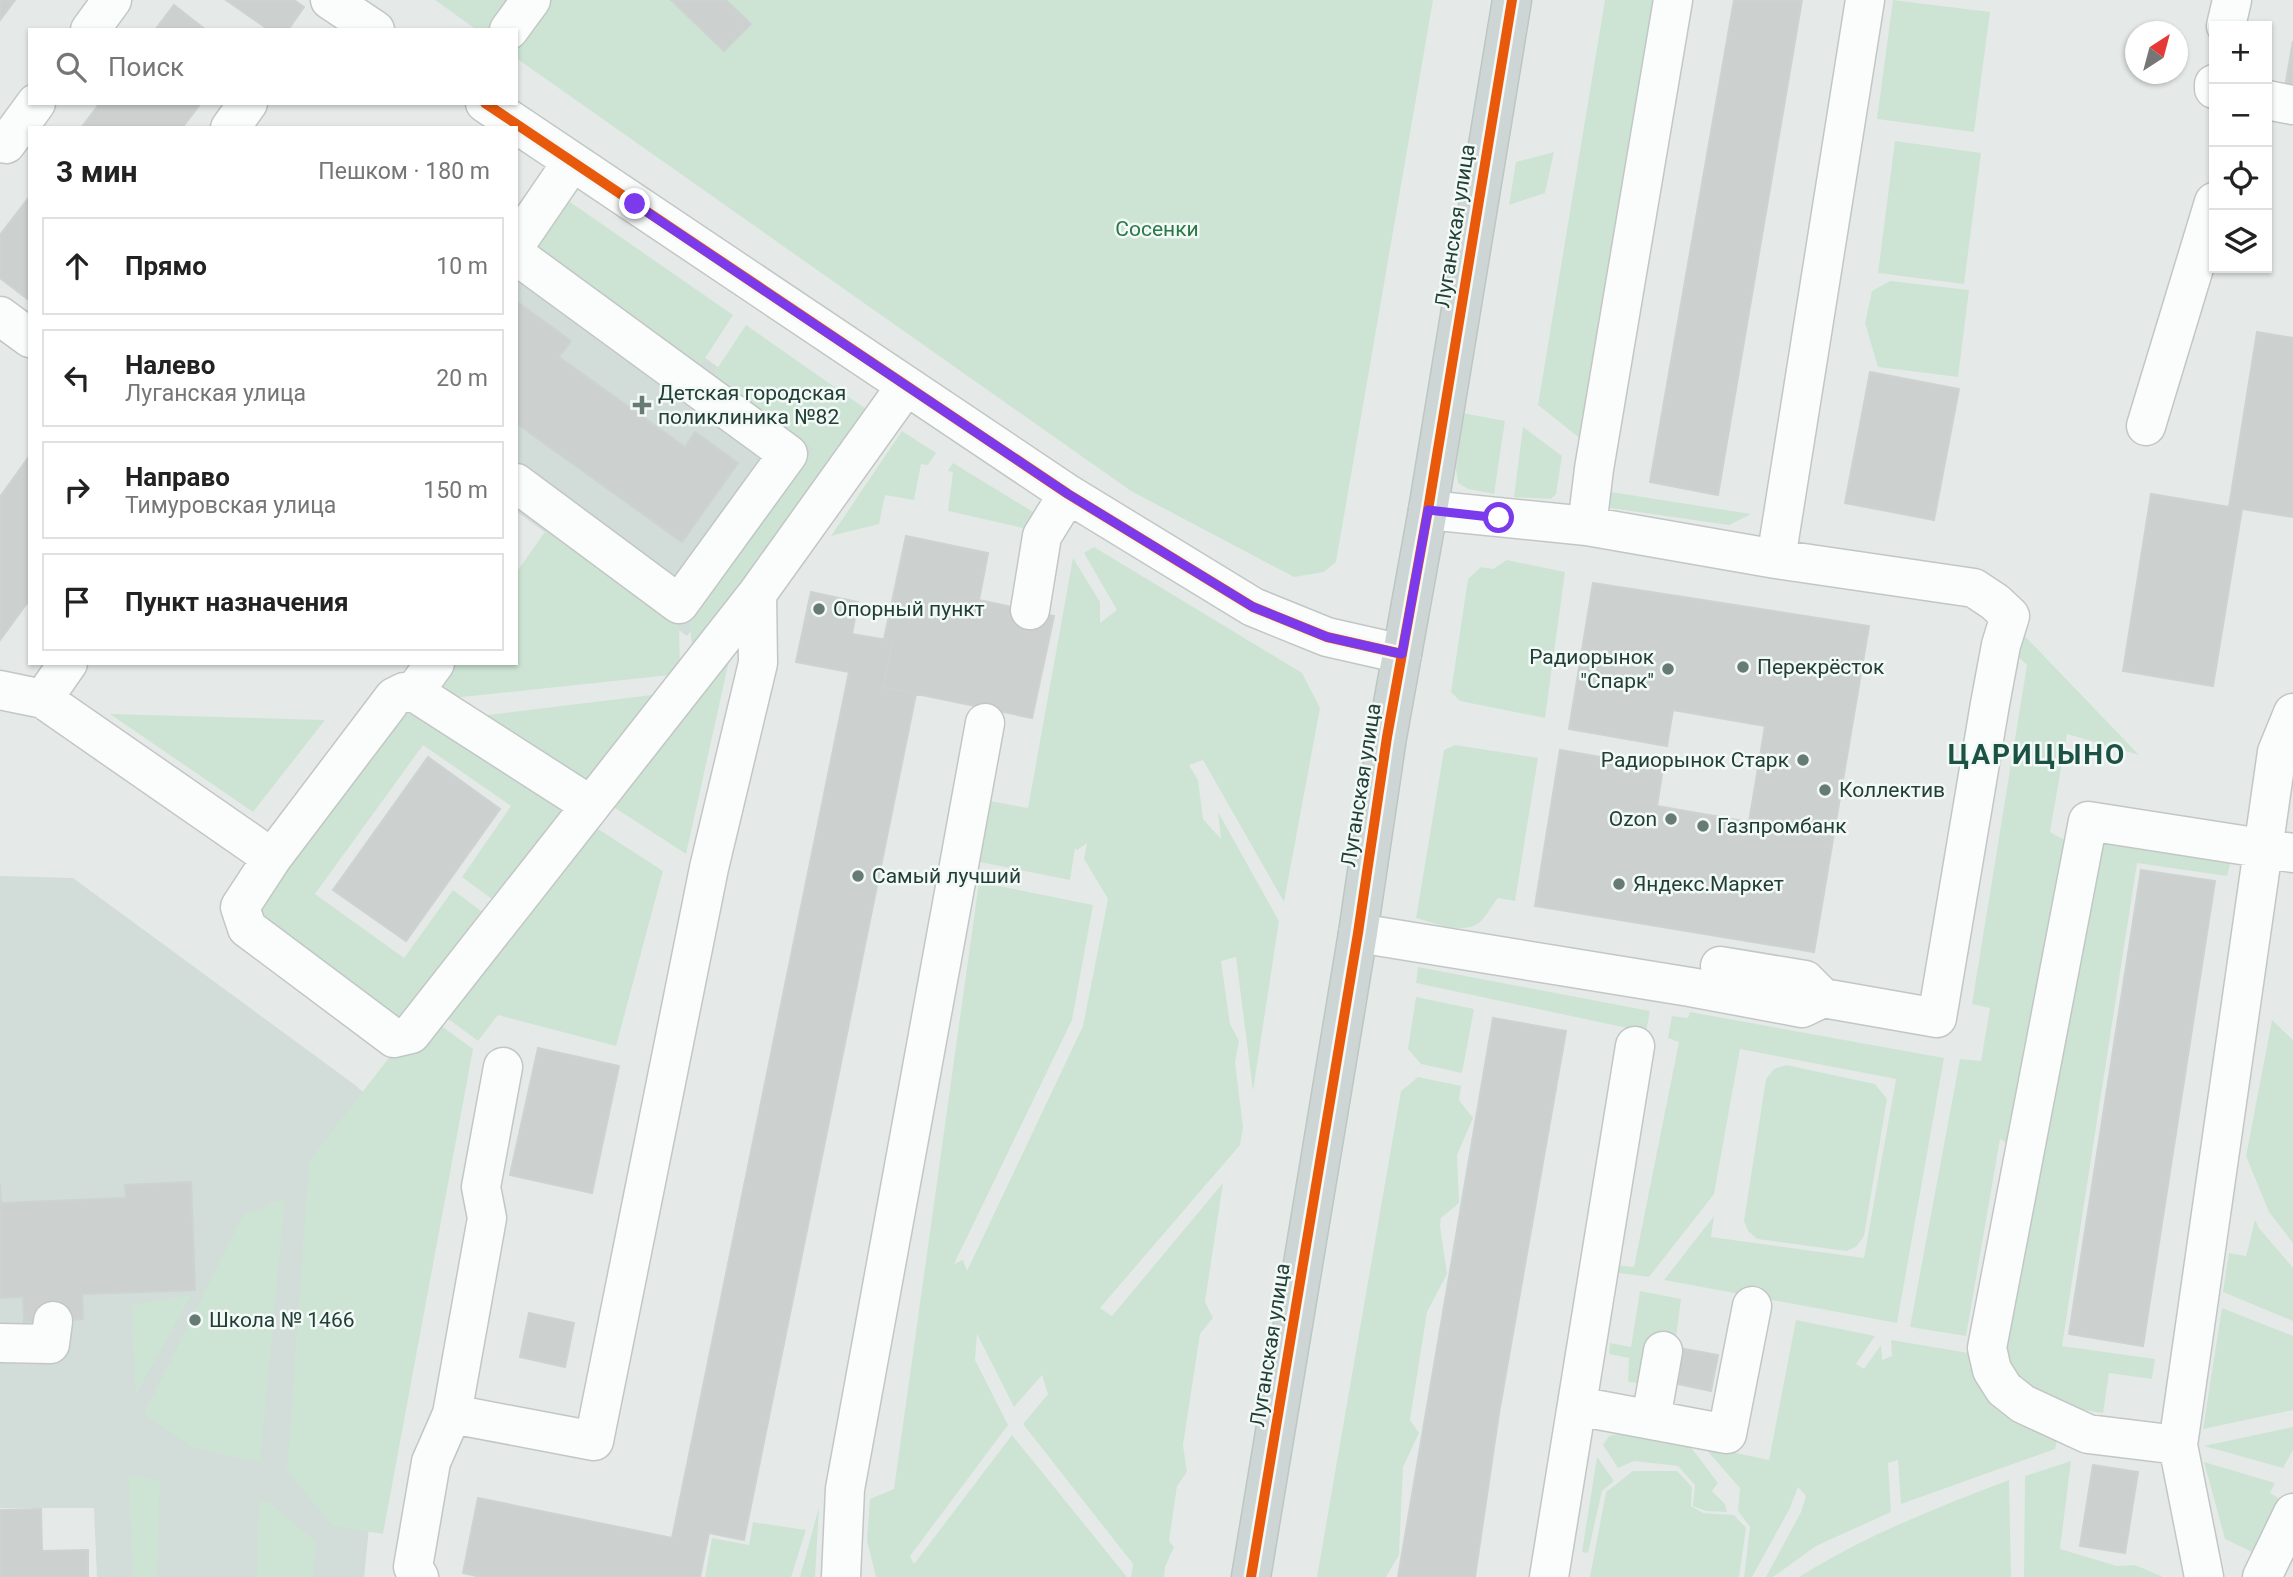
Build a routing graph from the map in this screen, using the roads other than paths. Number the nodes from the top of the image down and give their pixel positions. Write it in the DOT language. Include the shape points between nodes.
graph roads {
  1 [pos="111,0"];
  2 [pos="330,0"];
  3 [pos="531,0"];
  4 [pos="1512,0"];
  5 [pos="1673,0"];
  6 [pos="1865,0"];
  7 [pos="2232,0"];
  8 [pos="2227,21"];
  9 [pos="91,28"];
  10 [pos="372,28"];
  11 [pos="510,28"];
  12 [pos="2272,101"];
  13 [pos="34,105"];
  14 [pos="247,105"];
  15 [pos="488,105"];
  16 [pos="2293,105"];
  17 [pos="231,126"];
  18 [pos="2,145"];
  19 [pos="572,162"];
  20 [pos="2212,210"];
  21 [pos="518,241"];
  22 [pos="518,256"];
  23 [pos="0,316"];
  24 [pos="28,337"];
  25 [pos="906,386"];
  26 [pos="2146,426"];
  27 [pos="518,484"];
  28 [pos="1068,494"];
  29 [pos="1428,510"];
  30 [pos="1587,526"];
  31 [pos="1776,559"];
  32 [pos="757,594"];
  33 [pos="1030,610"];
  34 [pos="1402,654"];
  35 [pos="67,665"];
  36 [pos="425,678"];
  37 [pos="0,690"];
  38 [pos="43,699"];
  39 [pos="2293,713"];
  40 [pos="985,723"];
  41 [pos="2285,754"];
  42 [pos="590,805"];
  43 [pos="2278,851"];
  44 [pos="272,858"];
  45 [pos="1358,933"];
  46 [pos="1720,966"];
  47 [pos="1823,998"];
  48 [pos="1635,1046"];
  49 [pos="503,1067"];
  50 [pos="1752,1306"];
  51 [pos="53,1321"];
  52 [pos="0,1343"];
  53 [pos="1663,1351"];
  54 [pos="1577,1406"];
  55 [pos="452,1414"];
  56 [pos="1651,1419"];
  57 [pos="2178,1445"];
  58 [pos="2293,1513"];
  59 [pos="419,1577"];
  60 [pos="841,1577"];
  61 [pos="1251,1577"];
  62 [pos="1549,1577"];
  63 [pos="2204,1577"];
  64 [pos="2262,1577"];
  1 -- 9 [label="street"];
  2 -- 10 [label="street"];
  3 -- 11 [label="street"];
  4 -- 29 [label="main road, Луганская улица"];
  5 -- 30 [label="street"];
  6 -- 31 [label="street"];
  7 -- 8 [label="street"];
  12 -- 16 [label="street"];
  13 -- 18 [label="street"];
  14 -- 17 [label="street"];
  15 -- 19 [label="street"];
  19 -- 21 [label="street"];
  19 -- 25 [label="street"];
  20 -- 26 [label="street"];
  22 -- 27 [label="street" via="788,454 679,604"];
  23 -- 24 [label="street"];
  25 -- 28 [label="street"];
  25 -- 32 [label="street"];
  28 -- 33 [label="street" via="1042,536"];
  28 -- 34 [label="street" via="1253,607 1327,637"];
  29 -- 30 [label="street"];
  29 -- 34 [label="main road, Луганская улица"];
  30 -- 31 [label="street"];
  31 -- 47 [label="street" via="1974,589 2010,616 1937,1018"];
  32 -- 42 [label="street"];
  32 -- 55 [label="street" via="758,663 709,868 594,1441"];
  34 -- 45 [label="main road, Луганская улица"];
  35 -- 38 [label="street"];
  36 -- 42 [label="street"];
  36 -- 44 [label="street" via="394,697"];
  37 -- 38 [label="street"];
  38 -- 44 [label="street"];
  39 -- 41 [label="street"];
  40 -- 60 [label="street" via="845,1489"];
  41 -- 43 [label="street"];
  42 -- 44 [label="street" via="411,1034 394,1038 247,928 240,907"];
  43 -- 57 [label="street"];
  43 -- 57 [label="street" via="2088,821 1987,1348 1992,1370 2004,1389 2022,1404 2088,1434"];
  45 -- 47 [label="street" via="1802,1008"];
  45 -- 61 [label="main road, Луганская улица"];
  46 -- 47 [label="street" via="1805,980"];
  48 -- 54 [label="street"];
  49 -- 55 [label="street" via="481,1187 487,1218"];
  50 -- 56 [label="street" via="1727,1434"];
  51 -- 52 [label="street" via="50,1344"];
  53 -- 56 [label="street"];
  54 -- 56 [label="street"];
  54 -- 62 [label="street"];
  55 -- 59 [label="street" via="431,1462 413,1567"];
  57 -- 63 [label="street"];
  58 -- 64 [label="street"];
}
